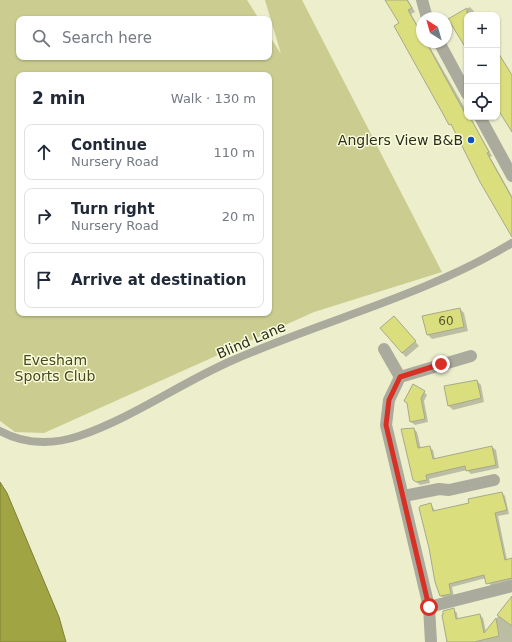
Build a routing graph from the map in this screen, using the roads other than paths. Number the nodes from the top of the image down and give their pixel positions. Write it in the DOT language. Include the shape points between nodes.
graph roads {
  1 [pos="422,0"];
  2 [pos="425,12"];
  3 [pos="442,48"];
  4 [pos="464,88"];
  5 [pos="482,120"];
  6 [pos="512,176"];
  7 [pos="512,243"];
  8 [pos="384,349"];
  9 [pos="471,356"];
  10 [pos="400,377"];
  11 [pos="0,431"];
  12 [pos="494,480"];
  13 [pos="404,496"];
  14 [pos="512,586"];
  15 [pos="429,607"];
  16 [pos="431,642"];
  1 -- 2 [label="street"];
  3 -- 4 [label="street"];
  5 -- 6 [label="street"];
  7 -- 11 [label="lane, Blind Lane" via="441,280 230,361 111,422 78,436 45,443 14,439"];
  8 -- 10 [label="street"];
  9 -- 10 [label="street"];
  10 -- 13 [label="street" via="389,400 386,425"];
  12 -- 13 [label="street"];
  13 -- 15 [label="street"];
  14 -- 15 [label="street"];
  15 -- 16 [label="street"];
}
